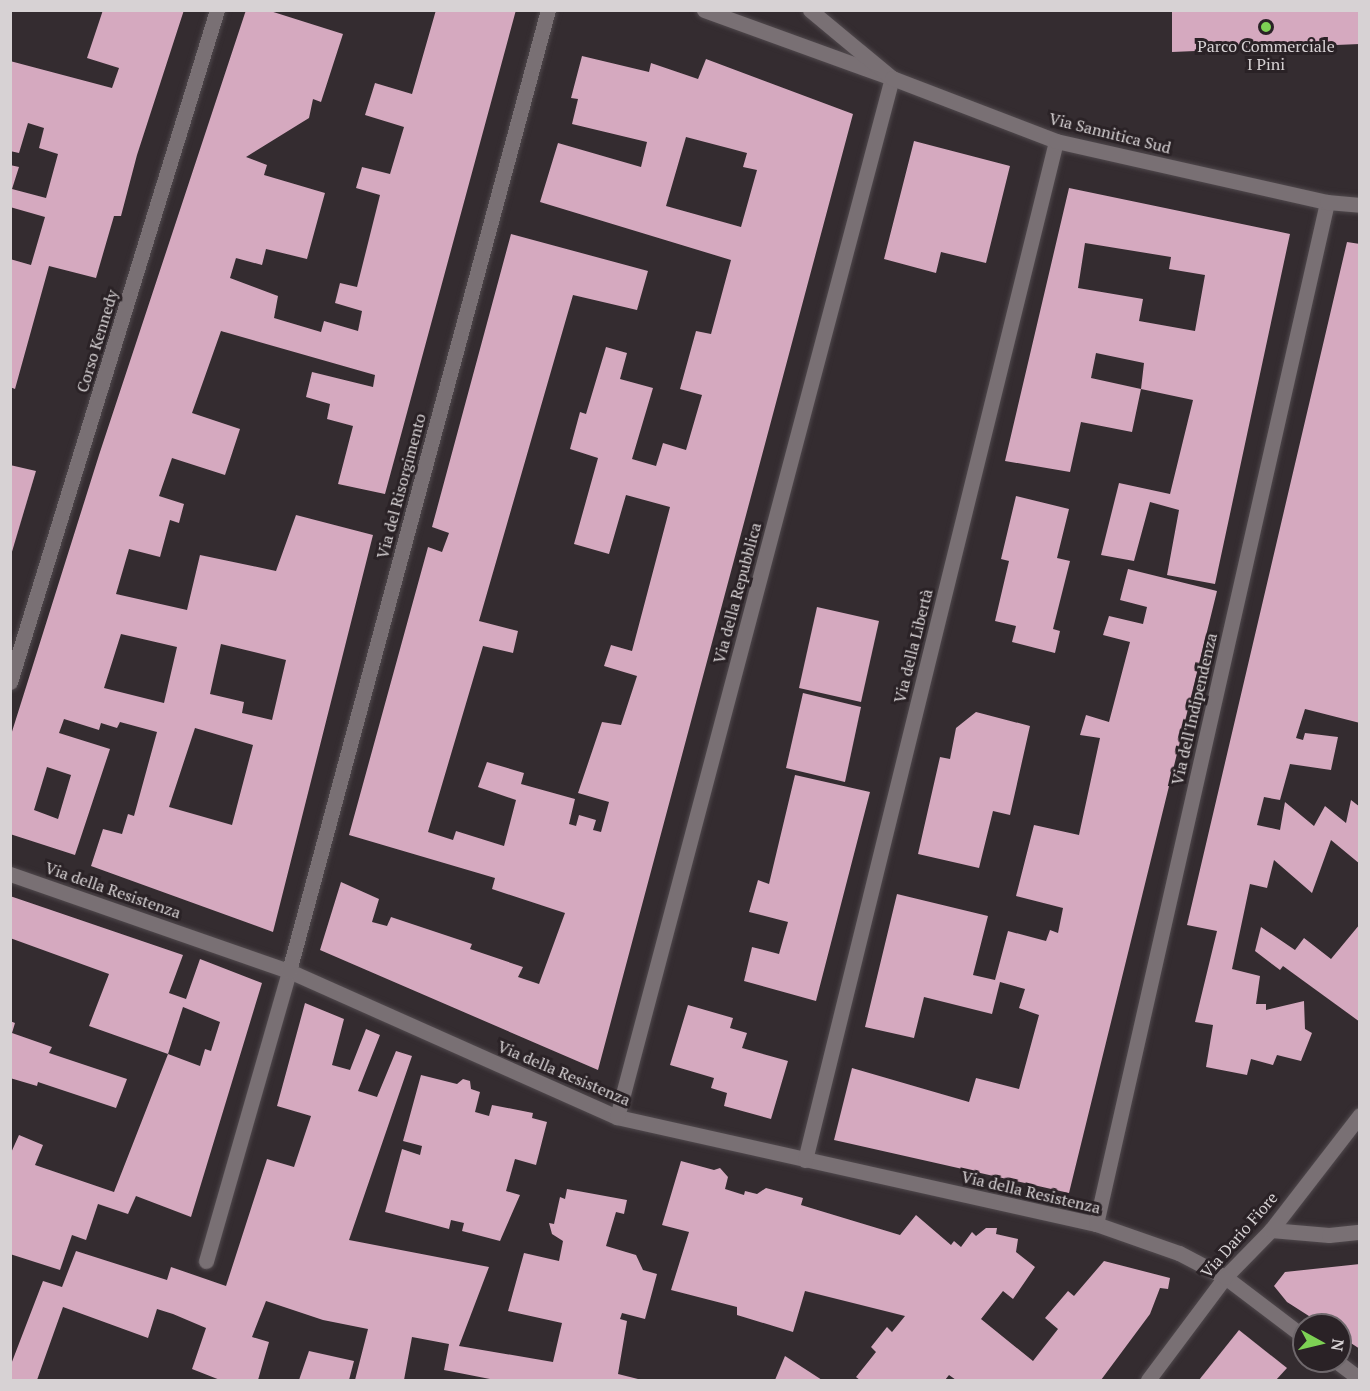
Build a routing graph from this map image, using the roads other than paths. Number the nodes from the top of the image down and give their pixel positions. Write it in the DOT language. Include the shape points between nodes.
graph roads {
  1 [pos="217,10"];
  2 [pos="548,10"];
  3 [pos="704,10"];
  4 [pos="810,10"];
  5 [pos="892,78"];
  6 [pos="1056,141"];
  7 [pos="1327,202"];
  8 [pos="1359,205"];
  9 [pos="10,682"];
  10 [pos="10,874"];
  11 [pos="289,971"];
  12 [pos="1359,1115"];
  13 [pos="617,1117"];
  14 [pos="805,1160"];
  15 [pos="1096,1224"];
  16 [pos="1271,1230"];
  17 [pos="1359,1232"];
  18 [pos="206,1261"];
  19 [pos="1225,1277"];
  20 [pos="1292,1328"];
  21 [pos="1148,1380"];
  1 -- 9 [label="street, Corso Kennedy"];
  2 -- 11 [label="street, Via del Risorgimento"];
  3 -- 5 [label="street"];
  4 -- 5 [label="street, Via Sannitica Sud"];
  5 -- 6 [label="street, Via Sannitica Sud"];
  5 -- 13 [label="street, Via della Repubblica"];
  6 -- 7 [label="street, Via Sannitica Sud"];
  6 -- 14 [label="street, Via della Libertà"];
  7 -- 8 [label="street, Via Sannitica Sud"];
  7 -- 15 [label="street, Via dell'Indipendenza"];
  10 -- 11 [label="street, Via della Resistenza"];
  11 -- 13 [label="street, Via della Resistenza"];
  11 -- 18 [label="street, Via del Risorgimento"];
  12 -- 16 [label="street, Via Dario Fiore"];
  13 -- 14 [label="street, Via della Resistenza"];
  14 -- 15 [label="street, Via della Resistenza"];
  15 -- 19 [label="street, Via della Resistenza" via="1179,1253"];
  16 -- 17 [label="street"];
  16 -- 19 [label="street, Via Dario Fiore"];
  19 -- 20 [label="street, Via della Resistenza"];
  19 -- 21 [label="street, Via Dario Fiore"];
}
